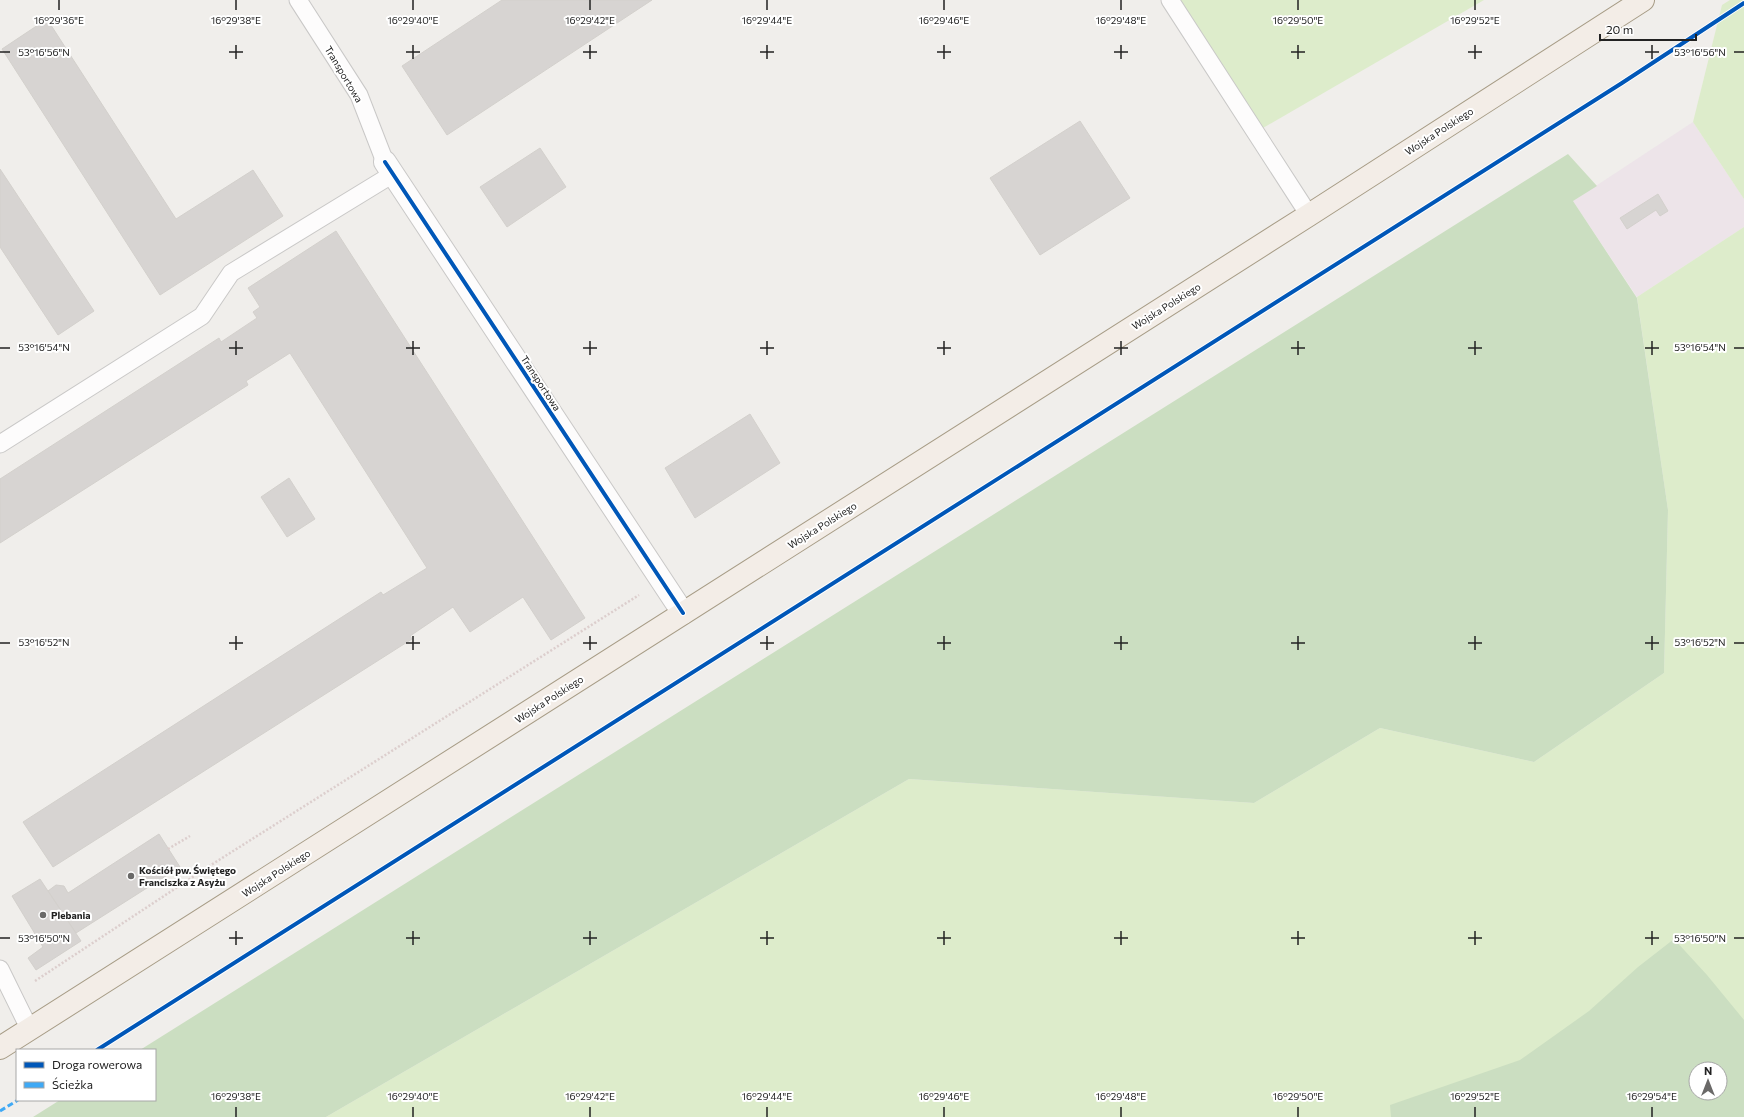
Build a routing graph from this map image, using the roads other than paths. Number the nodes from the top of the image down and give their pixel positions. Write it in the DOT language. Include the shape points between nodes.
graph roads {
  1 [pos="298,0"];
  2 [pos="1170,0"];
  3 [pos="1643,0"];
  4 [pos="389,168"];
  5 [pos="1309,215"];
  6 [pos="0,444"];
  7 [pos="683,613"];
  8 [pos="0,969"];
  9 [pos="30,1030"];
  10 [pos="0,1048"];
  1 -- 4 [label="lane, Transportowa" via="359,95"];
  2 -- 5 [label="lane"];
  3 -- 5 [label="main road, Wojska Polskiego"];
  4 -- 6 [label="lane" via="231,273 202,316"];
  4 -- 7 [label="street, Transportowa"];
  5 -- 7 [label="main road, Wojska Polskiego"];
  7 -- 9 [label="main road, Wojska Polskiego"];
  8 -- 9 [label="lane"];
  9 -- 10 [label="main road, Wojska Polskiego"];
}
